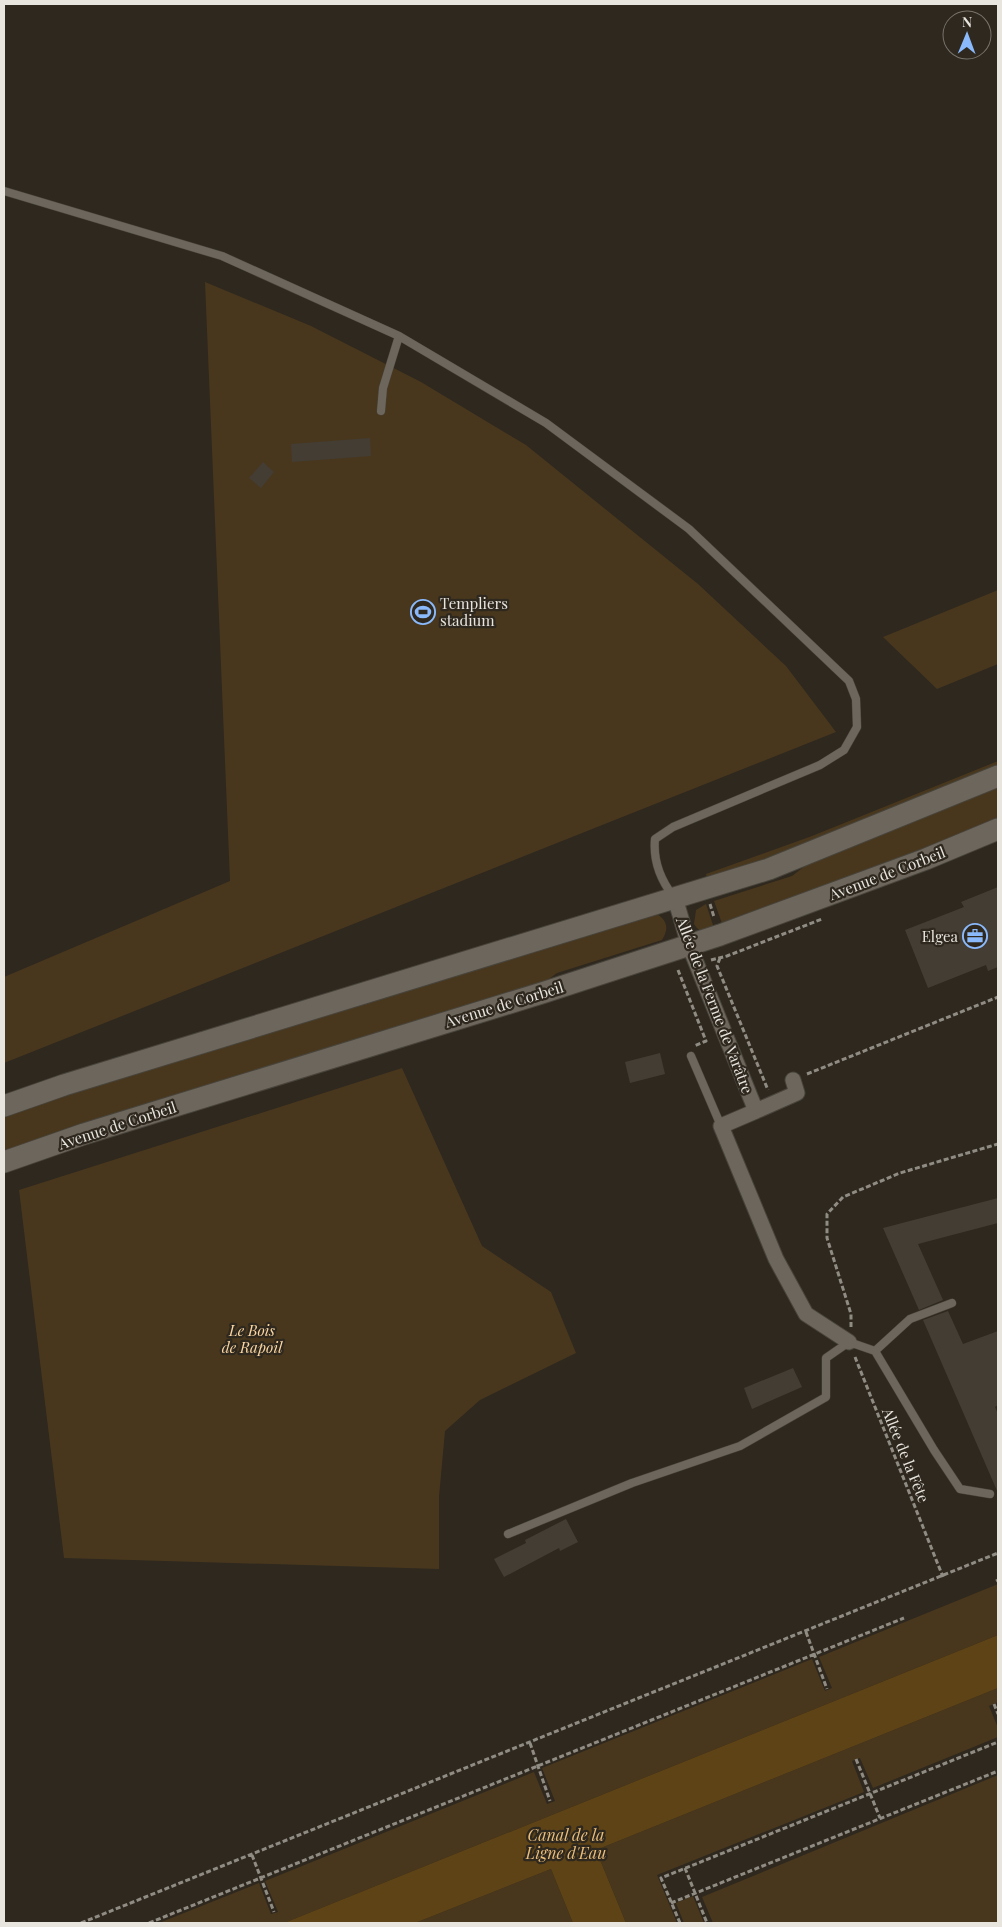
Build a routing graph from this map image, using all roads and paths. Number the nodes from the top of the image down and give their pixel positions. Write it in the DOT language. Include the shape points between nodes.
graph roads {
  1 [pos="4,191"];
  2 [pos="399,336"];
  3 [pos="381,411"];
  4 [pos="998,776"];
  5 [pos="998,830"];
  6 [pos="705,889"];
  7 [pos="675,898"];
  8 [pos="720,935"];
  9 [pos="689,945"];
  10 [pos="720,957"];
  11 [pos="678,970"];
  12 [pos="998,997"];
  13 [pos="691,1056"];
  14 [pos="793,1080"];
  15 [pos="768,1090"];
  16 [pos="753,1104"];
  17 [pos="4,1106"];
  18 [pos="721,1126"];
  19 [pos="998,1144"];
  20 [pos="4,1162"];
  21 [pos="952,1303"];
  22 [pos="849,1342"];
  23 [pos="875,1351"];
  24 [pos="990,1494"];
  25 [pos="508,1534"];
  26 [pos="998,1553"];
  27 [pos="943,1577"];
  28 [pos="904,1618"];
  29 [pos="806,1632"];
  30 [pos="814,1654"];
  31 [pos="827,1689"];
  32 [pos="994,1704"];
  33 [pos="998,1714"];
  34 [pos="998,1742"];
  35 [pos="530,1743"];
  36 [pos="856,1759"];
  37 [pos="538,1766"];
  38 [pos="998,1771"];
  39 [pos="870,1793"];
  40 [pos="550,1801"];
  41 [pos="880,1818"];
  42 [pos="252,1854"];
  43 [pos="685,1868"];
  44 [pos="261,1878"];
  45 [pos="695,1893"];
  46 [pos="671,1902"];
  47 [pos="274,1912"];
  48 [pos="81,1923"];
  49 [pos="150,1923"];
  50 [pos="680,1923"];
  51 [pos="707,1923"];
  1 -- 2 [label="lane" via="222,256"];
  2 -- 3 [label="lane" via="383,388"];
  2 -- 7 [label="lane" via="546,423 689,529 849,681 856,699 857,727 844,750 820,765 673,827 655,839 654,851 661,879"];
  4 -- 6 [label="main road" via="769,869"];
  5 -- 8 [label="main road, Avenue de Corbeil"];
  6 -- 7 [label="main road"];
  6 -- 8 [label="path"];
  7 -- 9 [label="street, Allée de la Ferme de Varâtre"];
  7 -- 17 [label="main road"];
  8 -- 9 [label="main road, Avenue de Corbeil"];
  9 -- 16 [label="street, Allée de la Ferme de Varâtre"];
  9 -- 20 [label="main road, Avenue de Corbeil" via="84,1134"];
  10 -- 15 [label="path" via="717,966"];
  11 -- 13 [label="path" via="706,1041 688,1048"];
  12 -- 14 [label="path"];
  13 -- 18 [label="lane"];
  14 -- 15 [label="path"];
  14 -- 16 [label="street, Allée de la Ferme de Varâtre" via="797,1093"];
  15 -- 16 [label="path"];
  16 -- 18 [label="street, Allée de la Ferme de Varâtre"];
  18 -- 22 [label="street" via="776,1259 806,1314"];
  19 -- 22 [label="path" via="900,1173 843,1197 827,1214 827,1238 851,1314"];
  21 -- 23 [label="lane" via="910,1319"];
  22 -- 23 [label="lane"];
  22 -- 25 [label="lane" via="826,1358 826,1397 749,1441 632,1483"];
  22 -- 27 [label="path, Allée de la Fête"];
  23 -- 24 [label="lane" via="960,1489"];
  26 -- 27 [label="path"];
  27 -- 29 [label="path"];
  28 -- 30 [label="path"];
  29 -- 30 [label="path"];
  29 -- 35 [label="path"];
  30 -- 31 [label="path"];
  30 -- 37 [label="path"];
  32 -- 33 [label="path"];
  34 -- 39 [label="path"];
  35 -- 37 [label="path"];
  35 -- 42 [label="path"];
  36 -- 39 [label="path"];
  37 -- 40 [label="path"];
  37 -- 44 [label="path"];
  38 -- 41 [label="path"];
  39 -- 41 [label="path"];
  39 -- 43 [label="path"];
  41 -- 45 [label="path"];
  42 -- 44 [label="path"];
  42 -- 48 [label="path"];
  43 -- 45 [label="path"];
  43 -- 46 [label="path" via="661,1878"];
  44 -- 47 [label="path"];
  44 -- 49 [label="path"];
  45 -- 46 [label="path"];
  45 -- 51 [label="path"];
  46 -- 50 [label="path"];
}
